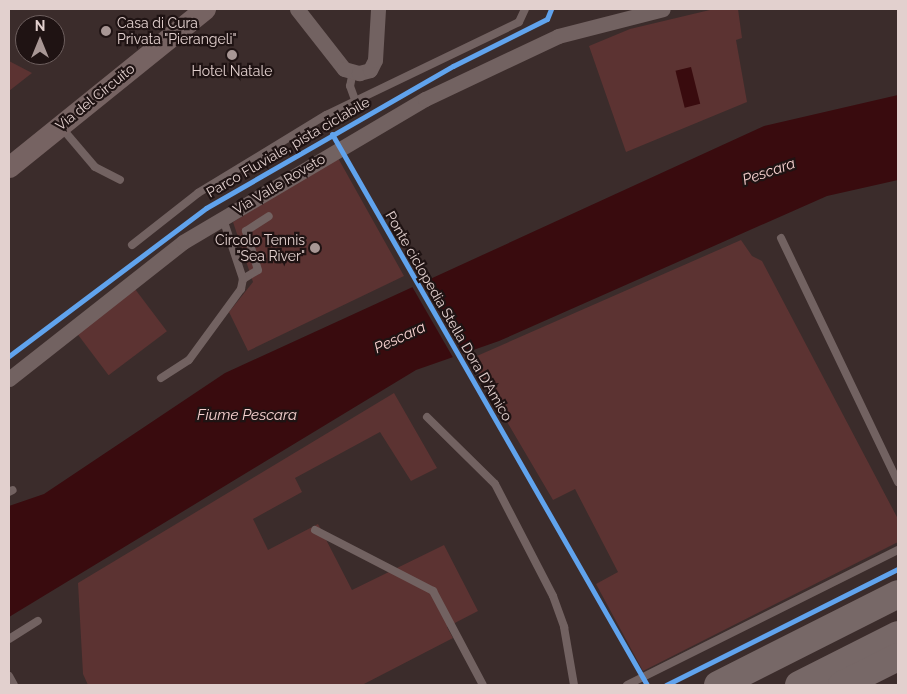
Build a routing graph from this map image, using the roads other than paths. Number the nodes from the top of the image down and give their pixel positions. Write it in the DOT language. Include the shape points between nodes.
graph roads {
  1 [pos="205,9"];
  2 [pos="297,9"];
  3 [pos="378,9"];
  4 [pos="525,9"];
  5 [pos="663,9"];
  6 [pos="353,72"];
  7 [pos="355,100"];
  8 [pos="60,125"];
  9 [pos="9,167"];
  10 [pos="120,180"];
  11 [pos="269,216"];
  12 [pos="223,218"];
  13 [pos="781,238"];
  14 [pos="132,245"];
  15 [pos="242,279"];
  16 [pos="161,378"];
  17 [pos="9,379"];
  18 [pos="428,416"];
  19 [pos="898,482"];
  20 [pos="315,530"];
  21 [pos="898,550"];
  22 [pos="898,594"];
  23 [pos="898,613"];
  24 [pos="38,621"];
  25 [pos="898,635"];
  26 [pos="9,639"];
  27 [pos="898,656"];
  28 [pos="9,676"];
  29 [pos="14,685"];
  30 [pos="483,685"];
  31 [pos="574,685"];
  32 [pos="626,685"];
  33 [pos="718,685"];
  34 [pos="756,685"];
  35 [pos="798,685"];
  36 [pos="840,685"];
  1 -- 8 [label="main road, Via del Circuito"];
  2 -- 6 [label="street" via="344,70"];
  3 -- 6 [label="street" via="375,60 370,70"];
  4 -- 7 [label="lane" via="519,22"];
  5 -- 12 [label="street, Via Valle Roveto" via="558,36 517,54 425,98"];
  6 -- 7 [label="lane" via="350,86"];
  7 -- 14 [label="lane" via="198,193"];
  8 -- 9 [label="main road, Via del Circuito"];
  8 -- 10 [label="lane" via="96,167"];
  11 -- 15 [label="lane" via="246,231 258,270"];
  12 -- 15 [label="lane"];
  12 -- 17 [label="street, Via Valle Roveto" via="183,242"];
  13 -- 19 [label="lane"];
  15 -- 16 [label="lane" via="241,289 189,360"];
  18 -- 31 [label="lane" via="495,484 553,596 564,627"];
  20 -- 30 [label="lane" via="432,591"];
  21 -- 32 [label="lane"];
  22 -- 33 [label="highway"];
  23 -- 34 [label="highway"];
  24 -- 26 [label="lane"];
  25 -- 35 [label="highway"];
  27 -- 36 [label="highway"];
  28 -- 29 [label="lane"];
}
